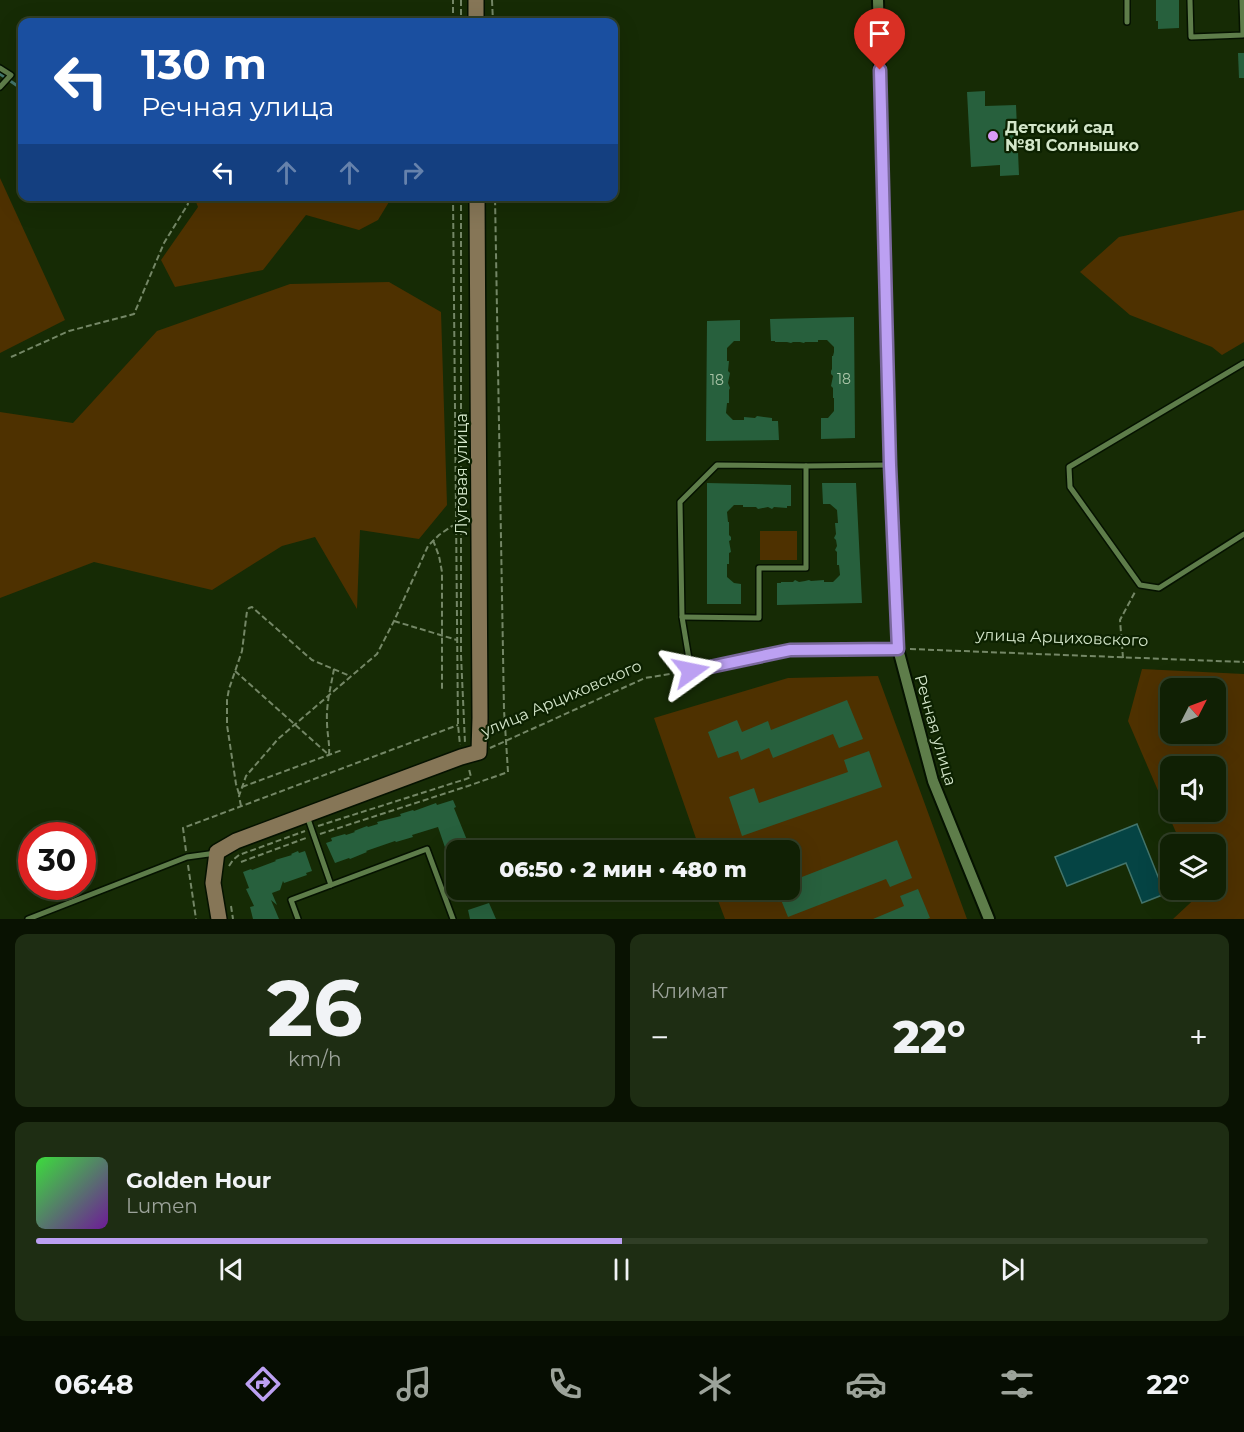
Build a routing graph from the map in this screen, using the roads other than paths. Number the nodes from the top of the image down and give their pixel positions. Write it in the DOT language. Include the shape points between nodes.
graph roads {
  1 [pos="476,0"];
  2 [pos="878,0"];
  3 [pos="1127,0"];
  4 [pos="1190,0"];
  5 [pos="1242,0"];
  6 [pos="477,18"];
  7 [pos="1127,22"];
  8 [pos="0,68"];
  9 [pos="0,87"];
  10 [pos="477,201"];
  11 [pos="1244,363"];
  12 [pos="890,465"];
  13 [pos="806,466"];
  14 [pos="1244,534"];
  15 [pos="682,617"];
  16 [pos="898,649"];
  17 [pos="691,671"];
  18 [pos="309,821"];
  19 [pos="218,852"];
  20 [pos="331,885"];
  21 [pos="28,919"];
  22 [pos="219,919"];
  23 [pos="298,919"];
  24 [pos="453,919"];
  25 [pos="990,919"];
  1 -- 6 [label="street"];
  2 -- 12 [label="street, Речная улица"];
  3 -- 7 [label="lane"];
  4 -- 5 [label="lane" via="1191,37 1243,35"];
  8 -- 9 [label="lane" via="11,75"];
  10 -- 18 [label="street, Луговая улица" via="480,718 469,755"];
  11 -- 14 [label="lane" via="1069,467 1070,488 1140,585 1159,588"];
  12 -- 13 [label="lane"];
  12 -- 16 [label="street, Речная улица"];
  13 -- 15 [label="lane" via="717,465 680,502"];
  13 -- 15 [label="lane" via="806,568 759,568 759,618"];
  15 -- 17 [label="lane"];
  16 -- 17 [label="street" via="790,650"];
  16 -- 25 [label="street, Речная улица" via="933,781"];
  18 -- 19 [label="street" via="237,841"];
  18 -- 20 [label="lane"];
  19 -- 21 [label="lane" via="187,857"];
  19 -- 22 [label="street" via="213,883"];
  20 -- 23 [label="lane" via="291,900"];
  20 -- 24 [label="lane" via="427,849"];
}
